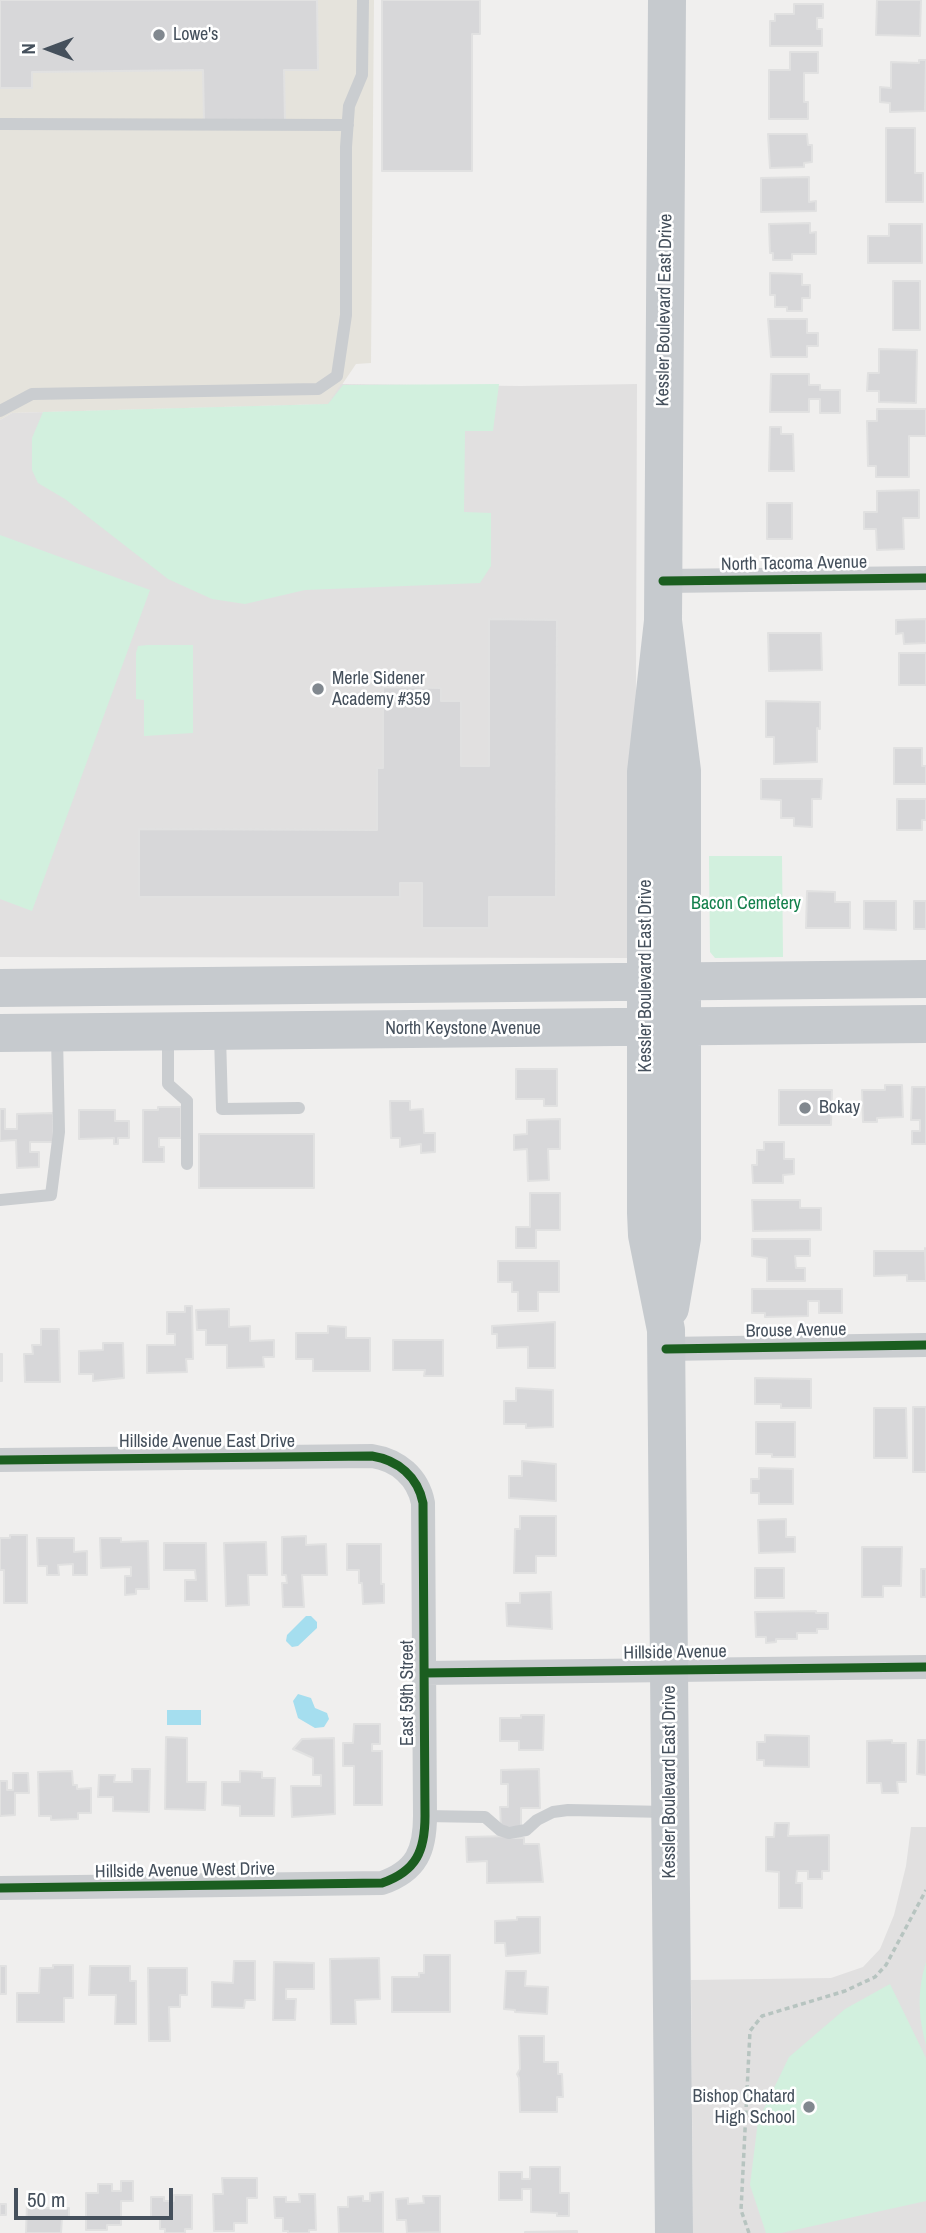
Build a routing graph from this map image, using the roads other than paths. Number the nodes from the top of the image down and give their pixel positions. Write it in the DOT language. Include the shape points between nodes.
graph roads {
  1 [pos="363,0"];
  2 [pos="667,0"];
  3 [pos="0,124"];
  4 [pos="348,125"];
  5 [pos="0,411"];
  6 [pos="926,578"];
  7 [pos="663,581"];
  8 [pos="926,979"];
  9 [pos="663,981"];
  10 [pos="0,988"];
  11 [pos="117,1009"];
  12 [pos="926,1024"];
  13 [pos="663,1027"];
  14 [pos="220,1031"];
  15 [pos="0,1033"];
  16 [pos="57,1033"];
  17 [pos="168,1033"];
  18 [pos="299,1108"];
  19 [pos="187,1164"];
  20 [pos="0,1200"];
  21 [pos="666,1340"];
  22 [pos="926,1345"];
  23 [pos="0,1460"];
  24 [pos="409,1474"];
  25 [pos="926,1667"];
  26 [pos="670,1669"];
  27 [pos="424,1673"];
  28 [pos="671,1812"];
  29 [pos="425,1816"];
  30 [pos="370,1884"];
  31 [pos="0,1888"];
  32 [pos="674,2233"];
  1 -- 4 [label="lane" via="362,75 349,107"];
  2 -- 7 [label="main road, Kessler Boulevard East Drive"];
  3 -- 4 [label="lane"];
  4 -- 5 [label="lane" via="346,315 337,376 318,389 32,394"];
  6 -- 7 [label="street, North Tacoma Avenue"];
  7 -- 9 [label="main road, Kessler Boulevard East Drive" via="663,621 646,772"];
  8 -- 9 [label="main road, North Keystone Avenue"];
  9 -- 11 [label="main road, North Keystone Avenue"];
  9 -- 13 [label="main road, Kessler Boulevard East Drive"];
  10 -- 11 [label="main road, North Keystone Avenue"];
  11 -- 16 [label="main road, North Keystone Avenue"];
  11 -- 17 [label="main road, North Keystone Avenue"];
  12 -- 13 [label="main road, North Keystone Avenue"];
  13 -- 14 [label="main road, North Keystone Avenue"];
  13 -- 21 [label="main road, Kessler Boulevard East Drive" via="647,1235"];
  14 -- 17 [label="main road, North Keystone Avenue"];
  14 -- 18 [label="lane" via="222,1109"];
  15 -- 16 [label="main road, North Keystone Avenue"];
  16 -- 20 [label="lane" via="59,1132 51,1195"];
  17 -- 19 [label="lane" via="168,1084 187,1101"];
  21 -- 22 [label="street, Brouse Avenue"];
  21 -- 26 [label="main road, Kessler Boulevard East Drive"];
  23 -- 24 [label="street, Hillside Avenue East Drive" via="372,1457 390,1461"];
  24 -- 27 [label="street, East 59th Street" via="423,1503"];
  25 -- 26 [label="street, Hillside Avenue"];
  26 -- 27 [label="street, Hillside Avenue"];
  26 -- 28 [label="main road, Kessler Boulevard East Drive"];
  27 -- 29 [label="street, East 59th Street"];
  28 -- 29 [label="lane" via="568,1810 553,1812 526,1830 509,1833 485,1817"];
  28 -- 32 [label="main road, Kessler Boulevard East Drive"];
  29 -- 30 [label="street, East 59th Street" via="424,1842 416,1859 394,1879"];
  30 -- 31 [label="street, Hillside Avenue West Drive"];
}
